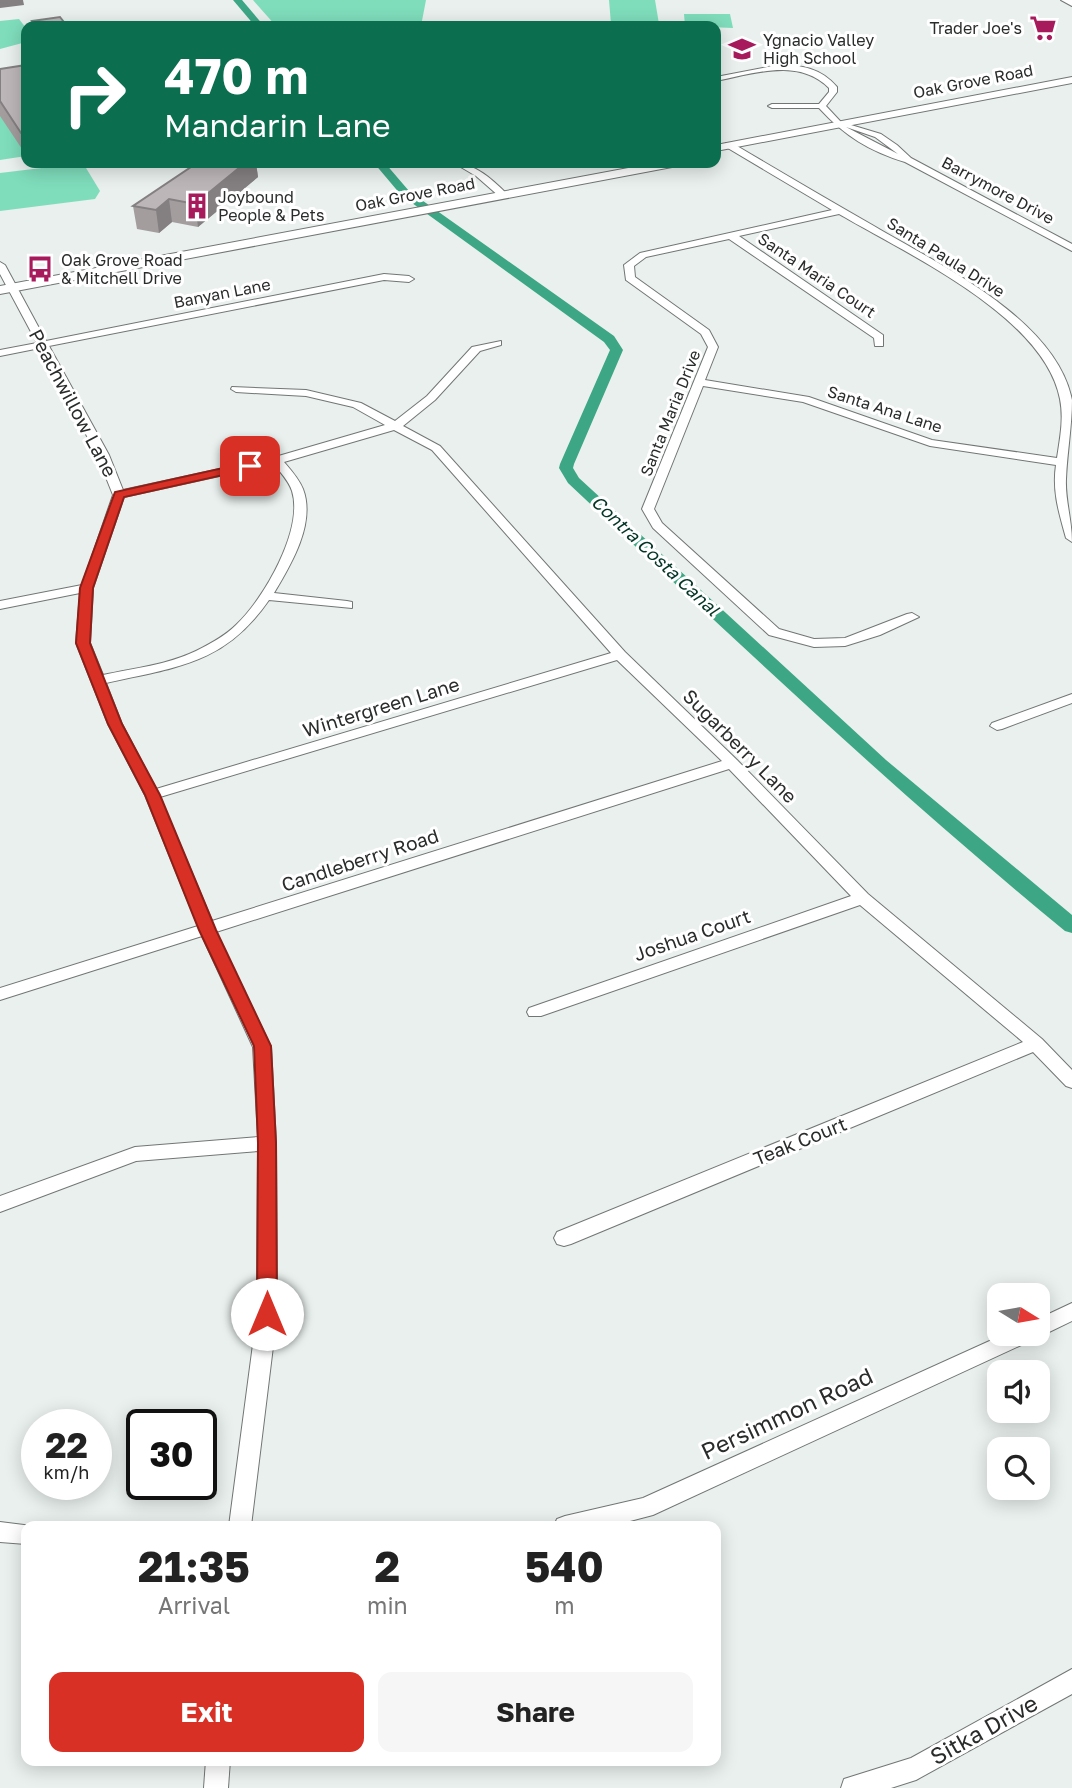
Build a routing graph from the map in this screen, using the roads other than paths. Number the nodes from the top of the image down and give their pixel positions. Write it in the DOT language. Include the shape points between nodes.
graph roads {
  1 [pos="1066,0"];
  2 [pos="1072,3"];
  3 [pos="721,78"];
  4 [pos="1072,80"];
  5 [pos="1072,88"];
  6 [pos="772,106"];
  7 [pos="821,106"];
  8 [pos="842,127"];
  9 [pos="861,127"];
  10 [pos="721,148"];
  11 [pos="732,148"];
  12 [pos="721,152"];
  13 [pos="908,160"];
  14 [pos="468,168"];
  15 [pos="612,168"];
  16 [pos="642,168"];
  17 [pos="499,192"];
  18 [pos="434,204"];
  19 [pos="392,208"];
  20 [pos="840,211"];
  21 [pos="341,226"];
  22 [pos="732,236"];
  23 [pos="1072,248"];
  24 [pos="409,279"];
  25 [pos="4,280"];
  26 [pos="497,343"];
  27 [pos="41,344"];
  28 [pos="879,344"];
  29 [pos="0,353"];
  30 [pos="1057,372"];
  31 [pos="1072,373"];
  32 [pos="700,382"];
  33 [pos="236,389"];
  34 [pos="397,425"];
  35 [pos="277,460"];
  36 [pos="1062,462"];
  37 [pos="119,495"];
  38 [pos="1072,538"];
  39 [pos="87,588"];
  40 [pos="266,596"];
  41 [pos="0,605"];
  42 [pos="347,605"];
  43 [pos="912,617"];
  44 [pos="620,656"];
  45 [pos="99,680"];
  46 [pos="1072,698"];
  47 [pos="997,726"];
  48 [pos="732,763"];
  49 [pos="152,795"];
  50 [pos="862,898"];
  51 [pos="208,930"];
  52 [pos="0,994"];
  53 [pos="535,1012"];
  54 [pos="1035,1044"];
  55 [pos="1072,1081"];
  56 [pos="267,1143"];
  57 [pos="0,1204"];
  58 [pos="564,1238"];
  59 [pos="1072,1312"];
  60 [pos="1050,1322"];
  61 [pos="999,1346"];
  62 [pos="241,1521"];
  63 [pos="587,1521"];
  64 [pos="0,1532"];
  65 [pos="21,1534"];
  66 [pos="1072,1681"];
  67 [pos="218,1766"];
  68 [pos="216,1788"];
  69 [pos="853,1788"];
  1 -- 2 [label="main road"];
  3 -- 7 [label="street" via="802,69 824,77 833,87"];
  4 -- 8 [label="main road, Oak Grove Road"];
  5 -- 9 [label="main road, Oak Grove Road"];
  6 -- 7 [label="street"];
  7 -- 8 [label="street, Barrymore Drive"];
  8 -- 9 [label="main road, Oak Grove Road"];
  8 -- 11 [label="main road, Oak Grove Road"];
  8 -- 13 [label="street, Barrymore Drive" via="885,153"];
  9 -- 13 [label="street, Barrymore Drive"];
  10 -- 11 [label="main road, Oak Grove Road"];
  11 -- 12 [label="main road, Oak Grove Road"];
  11 -- 20 [label="street, Santa Paula Drive"];
  13 -- 23 [label="street, Barrymore Drive"];
  14 -- 17 [label="street"];
  15 -- 17 [label="main road, Oak Grove Road"];
  16 -- 17 [label="main road, Oak Grove Road"];
  17 -- 18 [label="main road, Oak Grove Road"];
  18 -- 19 [label="main road, Oak Grove Road"];
  18 -- 21 [label="main road, Oak Grove Road"];
  19 -- 21 [label="main road" via="349,219"];
  19 -- 25 [label="main road, Oak Grove Road"];
  20 -- 22 [label="street, Santa Maria Drive"];
  20 -- 30 [label="street, Santa Paula Drive" via="985,296 1026,331"];
  21 -- 25 [label="main road, Oak Grove Road"];
  22 -- 28 [label="street, Santa Maria Court" via="878,337"];
  22 -- 32 [label="street, Santa Maria Drive" via="643,256 629,265 630,278 705,332 713,347"];
  24 -- 27 [label="street, Banyan Lane" via="384,277"];
  25 -- 27 [label="street, Peachwillow Lane"];
  26 -- 34 [label="street" via="476,349 431,398"];
  27 -- 29 [label="street, Banyan Lane"];
  27 -- 37 [label="street, Peachwillow Lane" via="103,455"];
  30 -- 31 [label="street"];
  30 -- 36 [label="street, Santa Paula Drive" via="1068,410"];
  32 -- 36 [label="street, Santa Ana Lane" via="805,399 930,443"];
  32 -- 43 [label="street, Santa Maria Drive" via="648,509 657,525 774,632 798,641 831,645"];
  33 -- 34 [label="street, Sugarberry Lane" via="319,396 357,405"];
  34 -- 35 [label="street"];
  34 -- 44 [label="street, Sugarberry Lane" via="436,448"];
  35 -- 37 [label="street"];
  35 -- 40 [label="street" via="298,491 301,513 296,536"];
  36 -- 38 [label="street, Santa Paula Drive" via="1062,504"];
  37 -- 39 [label="street, Peachwillow Lane"];
  39 -- 41 [label="street"];
  39 -- 45 [label="street, Peachwillow Lane" via="83,643"];
  40 -- 42 [label="street"];
  40 -- 45 [label="street" via="242,627 203,653"];
  44 -- 48 [label="street, Sugarberry Lane"];
  44 -- 49 [label="street, Wintergreen Lane"];
  45 -- 49 [label="street, Peachwillow Lane" via="115,724"];
  46 -- 47 [label="street"];
  48 -- 50 [label="street, Sugarberry Lane"];
  48 -- 51 [label="street, Candleberry Road"];
  49 -- 51 [label="street, Peachwillow Lane"];
  50 -- 53 [label="street, Joshua Court"];
  50 -- 54 [label="street, Sugarberry Lane"];
  51 -- 52 [label="street, Candleberry Road"];
  51 -- 56 [label="street, Peachwillow Lane" via="262,1046"];
  54 -- 55 [label="street, Sugarberry Lane"];
  54 -- 58 [label="street, Teak Court"];
  56 -- 57 [label="street" via="135,1154"];
  56 -- 62 [label="street, Peachwillow Lane" via="267,1314"];
  59 -- 60 [label="street"];
  61 -- 63 [label="street, Persimmon Road" via="645,1508"];
  64 -- 65 [label="street"];
  66 -- 69 [label="street, Sitka Drive" via="916,1768"];
  67 -- 68 [label="street"];
}
